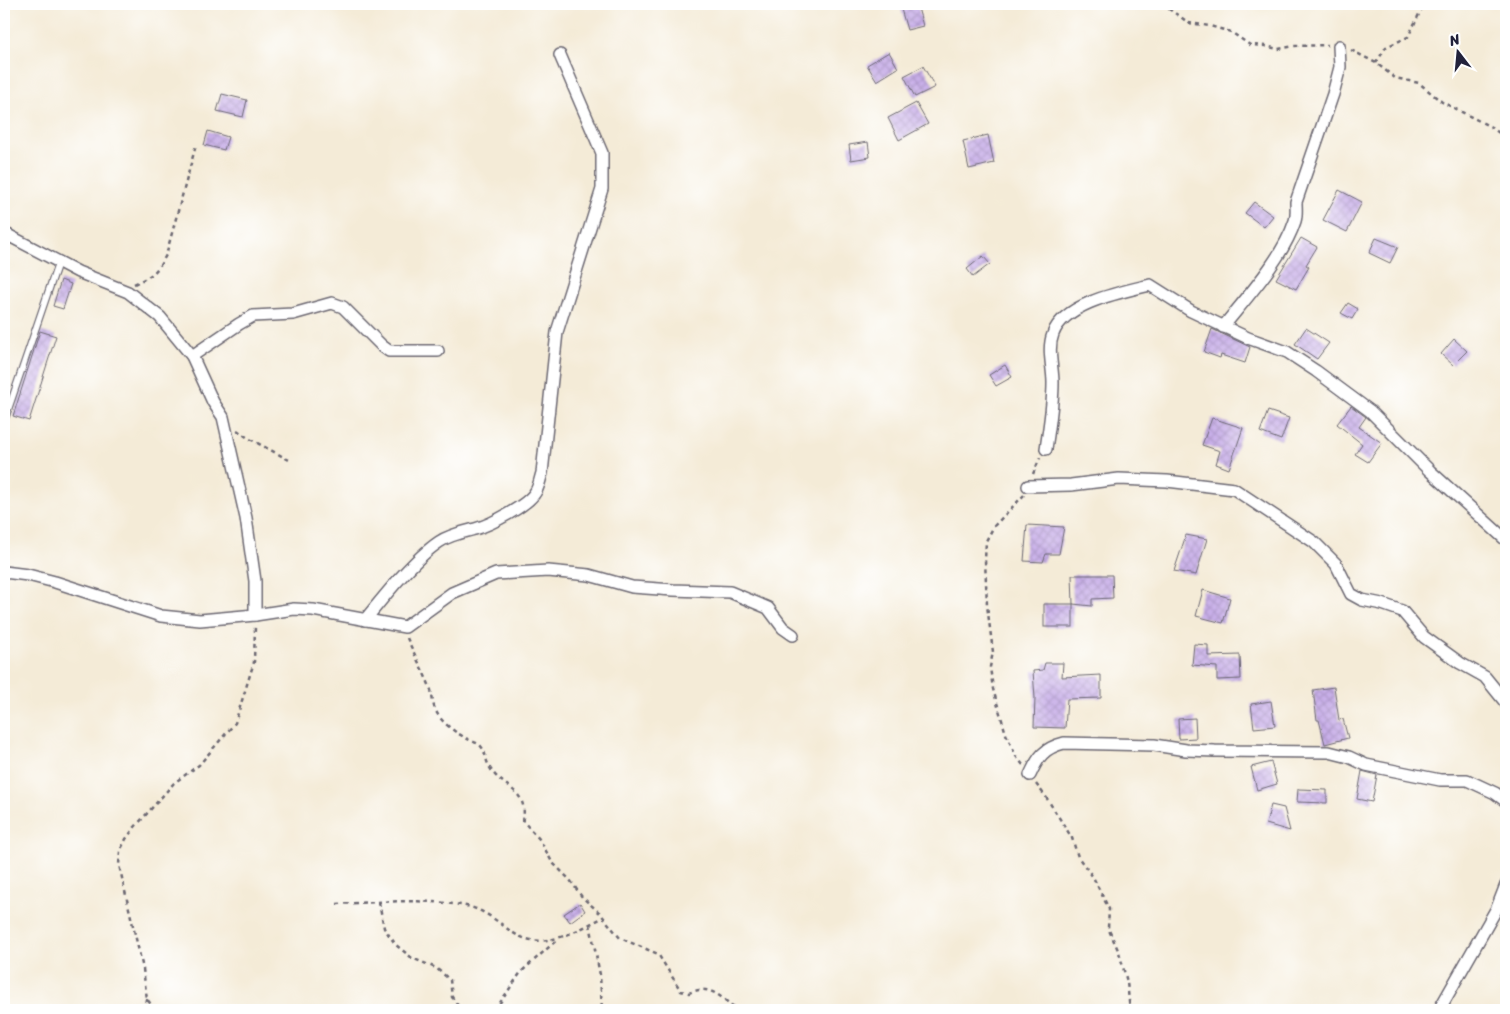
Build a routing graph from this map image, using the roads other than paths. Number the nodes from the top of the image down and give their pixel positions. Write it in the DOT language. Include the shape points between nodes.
graph roads {
  1 [pos="1339,46"];
  2 [pos="560,55"];
  3 [pos="4,233"];
  4 [pos="58,263"];
  5 [pos="1223,327"];
  6 [pos="438,351"];
  7 [pos="192,356"];
  8 [pos="6,416"];
  9 [pos="1046,449"];
  10 [pos="1028,486"];
  11 [pos="1506,540"];
  12 [pos="4,572"];
  13 [pos="255,616"];
  14 [pos="366,620"];
  15 [pos="793,635"];
  16 [pos="1506,703"];
  17 [pos="1030,775"];
  18 [pos="1506,801"];
  19 [pos="1506,885"];
  20 [pos="1440,1010"];
  1 -- 5 [label="street" via="1340,67 1296,202 1296,220 1281,250"];
  2 -- 14 [label="street" via="602,153 602,189 557,332 542,473 536,493 493,523 439,541 380,601"];
  3 -- 4 [label="street"];
  4 -- 7 [label="street" via="141,301 160,317"];
  4 -- 8 [label="lane"];
  5 -- 9 [label="street" via="1190,311 1150,285 1097,300 1068,313 1052,334 1052,413"];
  5 -- 11 [label="street" via="1287,352 1370,411"];
  6 -- 7 [label="street" via="389,350 343,307 332,303 293,314 253,316"];
  7 -- 13 [label="street" via="223,417 246,518 255,581"];
  10 -- 16 [label="street" via="1119,479 1234,489 1314,542 1336,564 1351,594 1402,611 1424,637 1485,677"];
  12 -- 13 [label="street" via="55,582 161,616 200,620"];
  13 -- 14 [label="street" via="294,609"];
  14 -- 15 [label="street" via="405,627 452,593 496,574 548,570 589,575 632,587 730,592 768,608 783,628"];
  17 -- 18 [label="street" via="1037,758 1052,746 1064,743 1154,745 1215,751 1329,752 1366,765 1440,780 1467,780"];
  19 -- 20 [label="street"];
}
